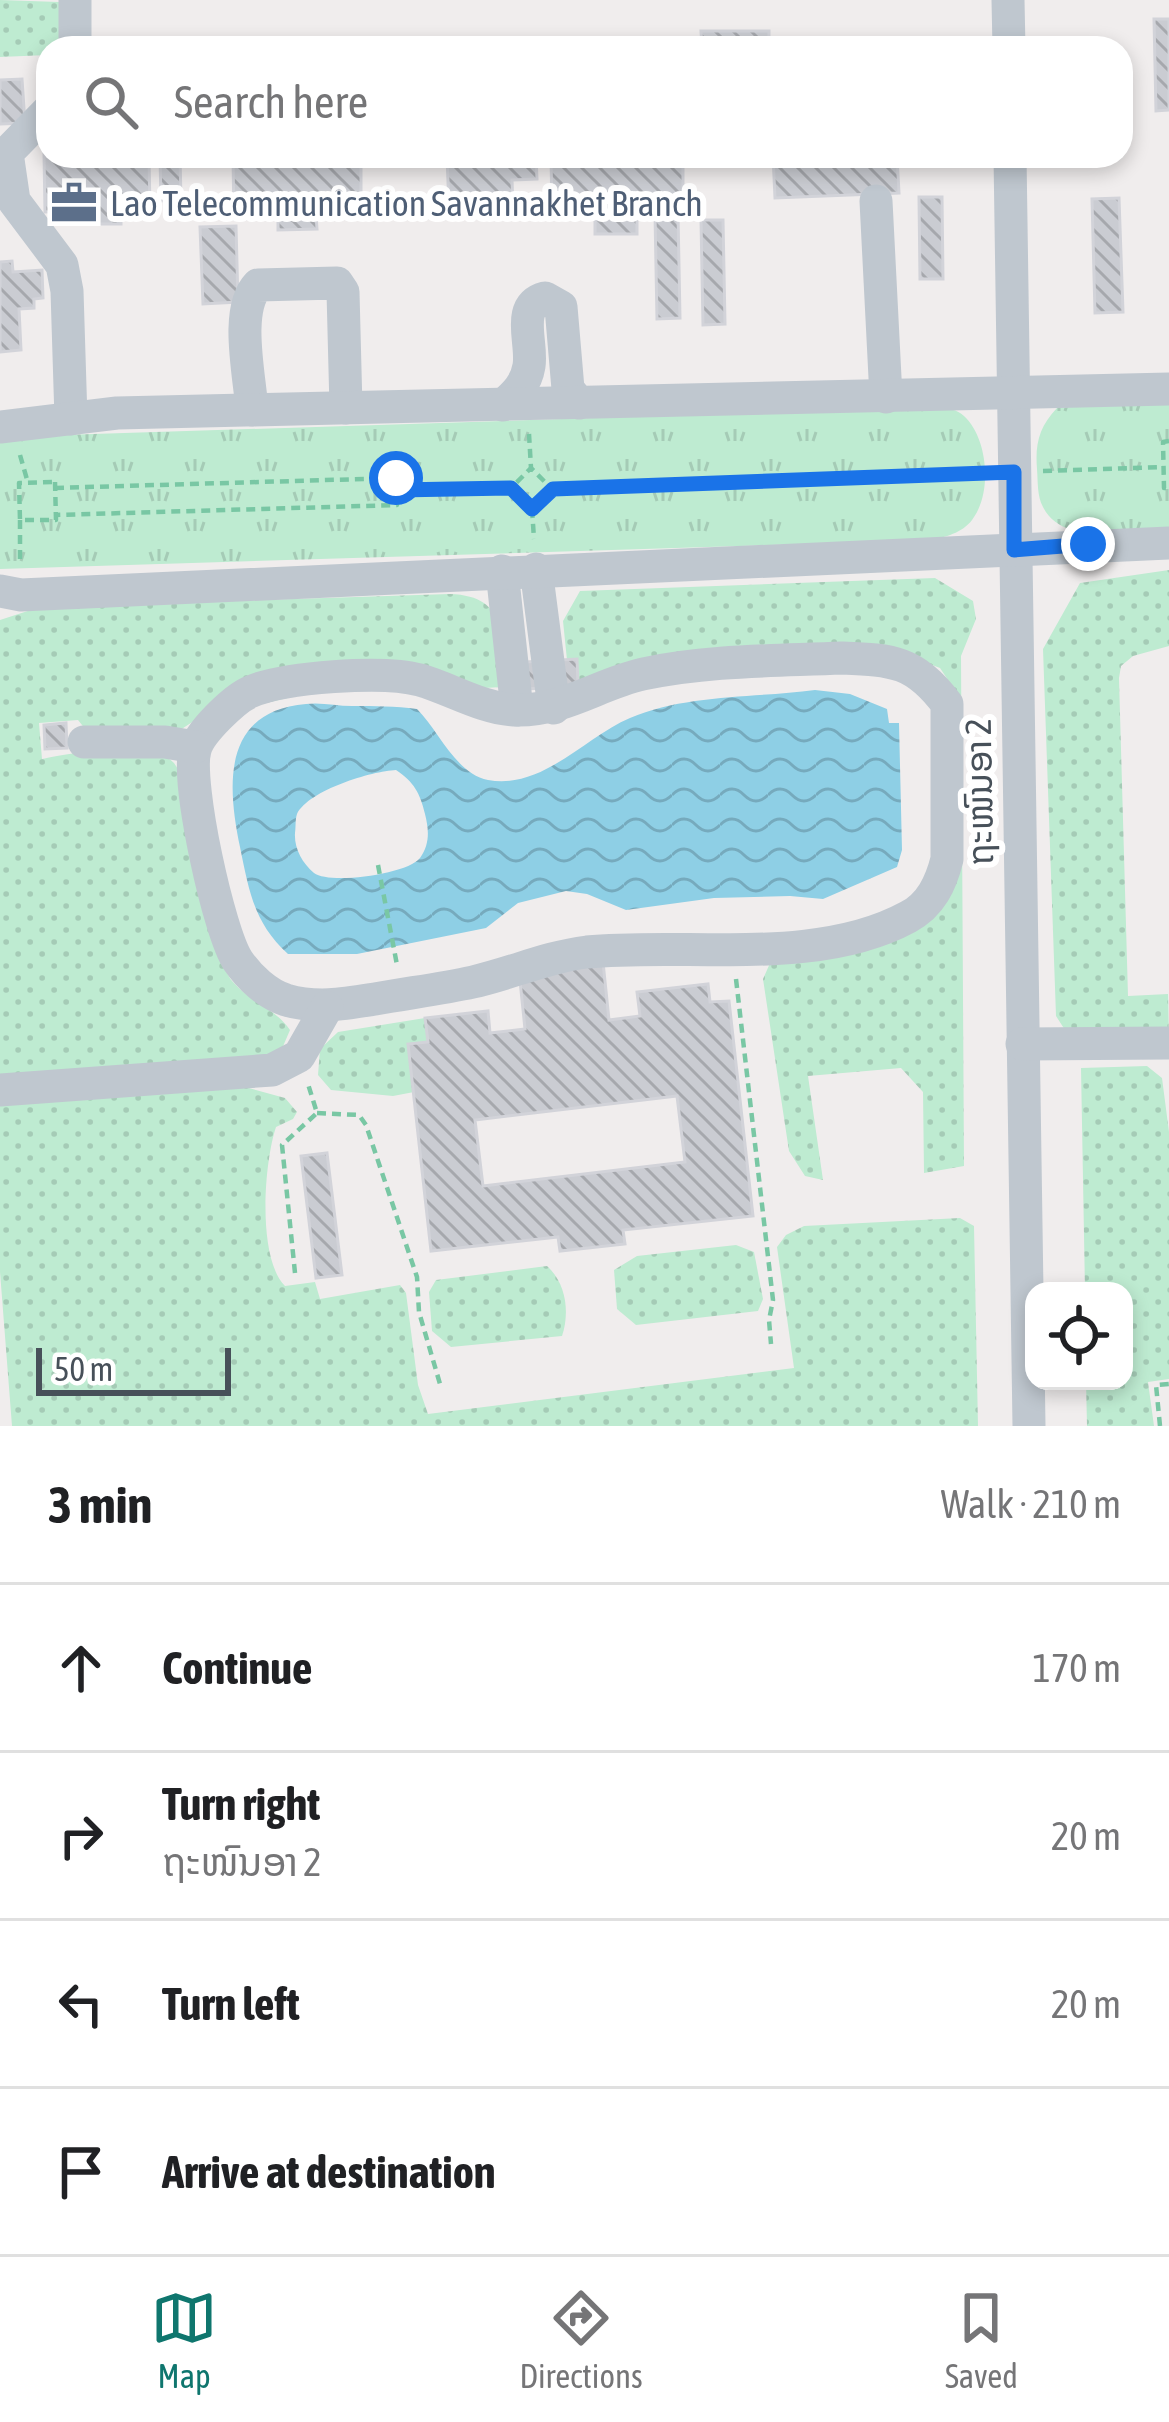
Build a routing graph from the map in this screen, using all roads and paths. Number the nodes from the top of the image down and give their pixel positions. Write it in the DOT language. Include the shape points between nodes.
graph roads {
  1 [pos="75,0"];
  2 [pos="1008,0"];
  3 [pos="75,36"];
  4 [pos="1009,36"];
  5 [pos="36,124"];
  6 [pos="1010,168"];
  7 [pos="876,201"];
  8 [pos="1169,388"];
  9 [pos="1014,394"];
  10 [pos="886,397"];
  11 [pos="579,403"];
  12 [pos="514,405"];
  13 [pos="346,408"];
  14 [pos="252,410"];
  15 [pos="71,419"];
  16 [pos="0,428"];
  17 [pos="1169,442"];
  18 [pos="1163,467"];
  19 [pos="531,469"];
  20 [pos="1014,472"];
  21 [pos="56,488"];
  22 [pos="511,488"];
  23 [pos="1169,488"];
  24 [pos="553,489"];
  25 [pos="397,490"];
  26 [pos="56,515"];
  27 [pos="20,520"];
  28 [pos="1169,542"];
  29 [pos="1014,550"];
  30 [pos="536,569"];
  31 [pos="502,571"];
  32 [pos="11,593"];
  33 [pos="554,708"];
  34 [pos="518,710"];
  35 [pos="84,742"];
  36 [pos="195,747"];
  37 [pos="378,865"];
  38 [pos="730,950"];
  39 [pos="397,965"];
  40 [pos="327,1007"];
  41 [pos="1169,1043"];
  42 [pos="1022,1044"];
  43 [pos="299,1056"];
  44 [pos="0,1090"];
  45 [pos="317,1113"];
  46 [pos="295,1274"];
  47 [pos="771,1344"];
  48 [pos="440,1384"];
  49 [pos="1169,1384"];
  50 [pos="1029,1426"];
  51 [pos="1160,1426"];
  1 -- 3 [label="street"];
  2 -- 4 [label="street"];
  5 -- 15 [label="street" via="8,153 14,201 62,265"];
  6 -- 9 [label="street, ຖະໜົນອາ 2"];
  7 -- 10 [label="street"];
  8 -- 9 [label="street"];
  9 -- 10 [label="street"];
  9 -- 20 [label="street, ຖະໜົນອາ 2"];
  10 -- 11 [label="street"];
  11 -- 12 [label="street"];
  11 -- 12 [label="street" via="568,389 561,307 545,298 528,311 529,366"];
  12 -- 13 [label="street"];
  12 -- 19 [label="path"];
  13 -- 14 [label="street"];
  13 -- 14 [label="street" via="337,283 258,285 251,293 244,313"];
  14 -- 15 [label="street"];
  15 -- 16 [label="street"];
  17 -- 18 [label="path" via="1162,442"];
  18 -- 20 [label="path"];
  18 -- 23 [label="path"];
  19 -- 22 [label="path"];
  19 -- 24 [label="path"];
  20 -- 24 [label="path"];
  20 -- 29 [label="street, ຖະໜົນອາ 2"];
  21 -- 25 [label="path" via="396,478"];
  21 -- 26 [label="path"];
  21 -- 27 [label="path" via="19,483"];
  22 -- 24 [label="path" via="532,509"];
  22 -- 25 [label="path"];
  25 -- 26 [label="path" via="397,505"];
  26 -- 27 [label="path"];
  27 -- 32 [label="path"];
  28 -- 29 [label="street"];
  29 -- 30 [label="street"];
  29 -- 42 [label="street, ຖະໜົນອາ 2"];
  30 -- 31 [label="street"];
  30 -- 33 [label="street"];
  31 -- 32 [label="street"];
  31 -- 34 [label="street"];
  33 -- 34 [label="street"];
  33 -- 38 [label="street" via="641,674 737,662 880,660 914,668 940,694 947,704 947,859 926,903 910,917 830,942"];
  34 -- 36 [label="street" via="415,678 320,677 244,694"];
  35 -- 36 [label="street"];
  36 -- 40 [label="street" via="198,807 235,958 283,999"];
  37 -- 39 [label="path"];
  38 -- 40 [label="street" via="587,952"];
  38 -- 47 [label="path" via="773,1300"];
  40 -- 43 [label="street"];
  41 -- 42 [label="street"];
  42 -- 50 [label="street, ຖະໜົນອາ 2"];
  43 -- 44 [label="street" via="272,1070"];
  43 -- 45 [label="path"];
  45 -- 46 [label="path" via="282,1145"];
  45 -- 48 [label="path" via="359,1115 366,1125 417,1277 418,1312"];
  49 -- 51 [label="path" via="1156,1385"];
}
